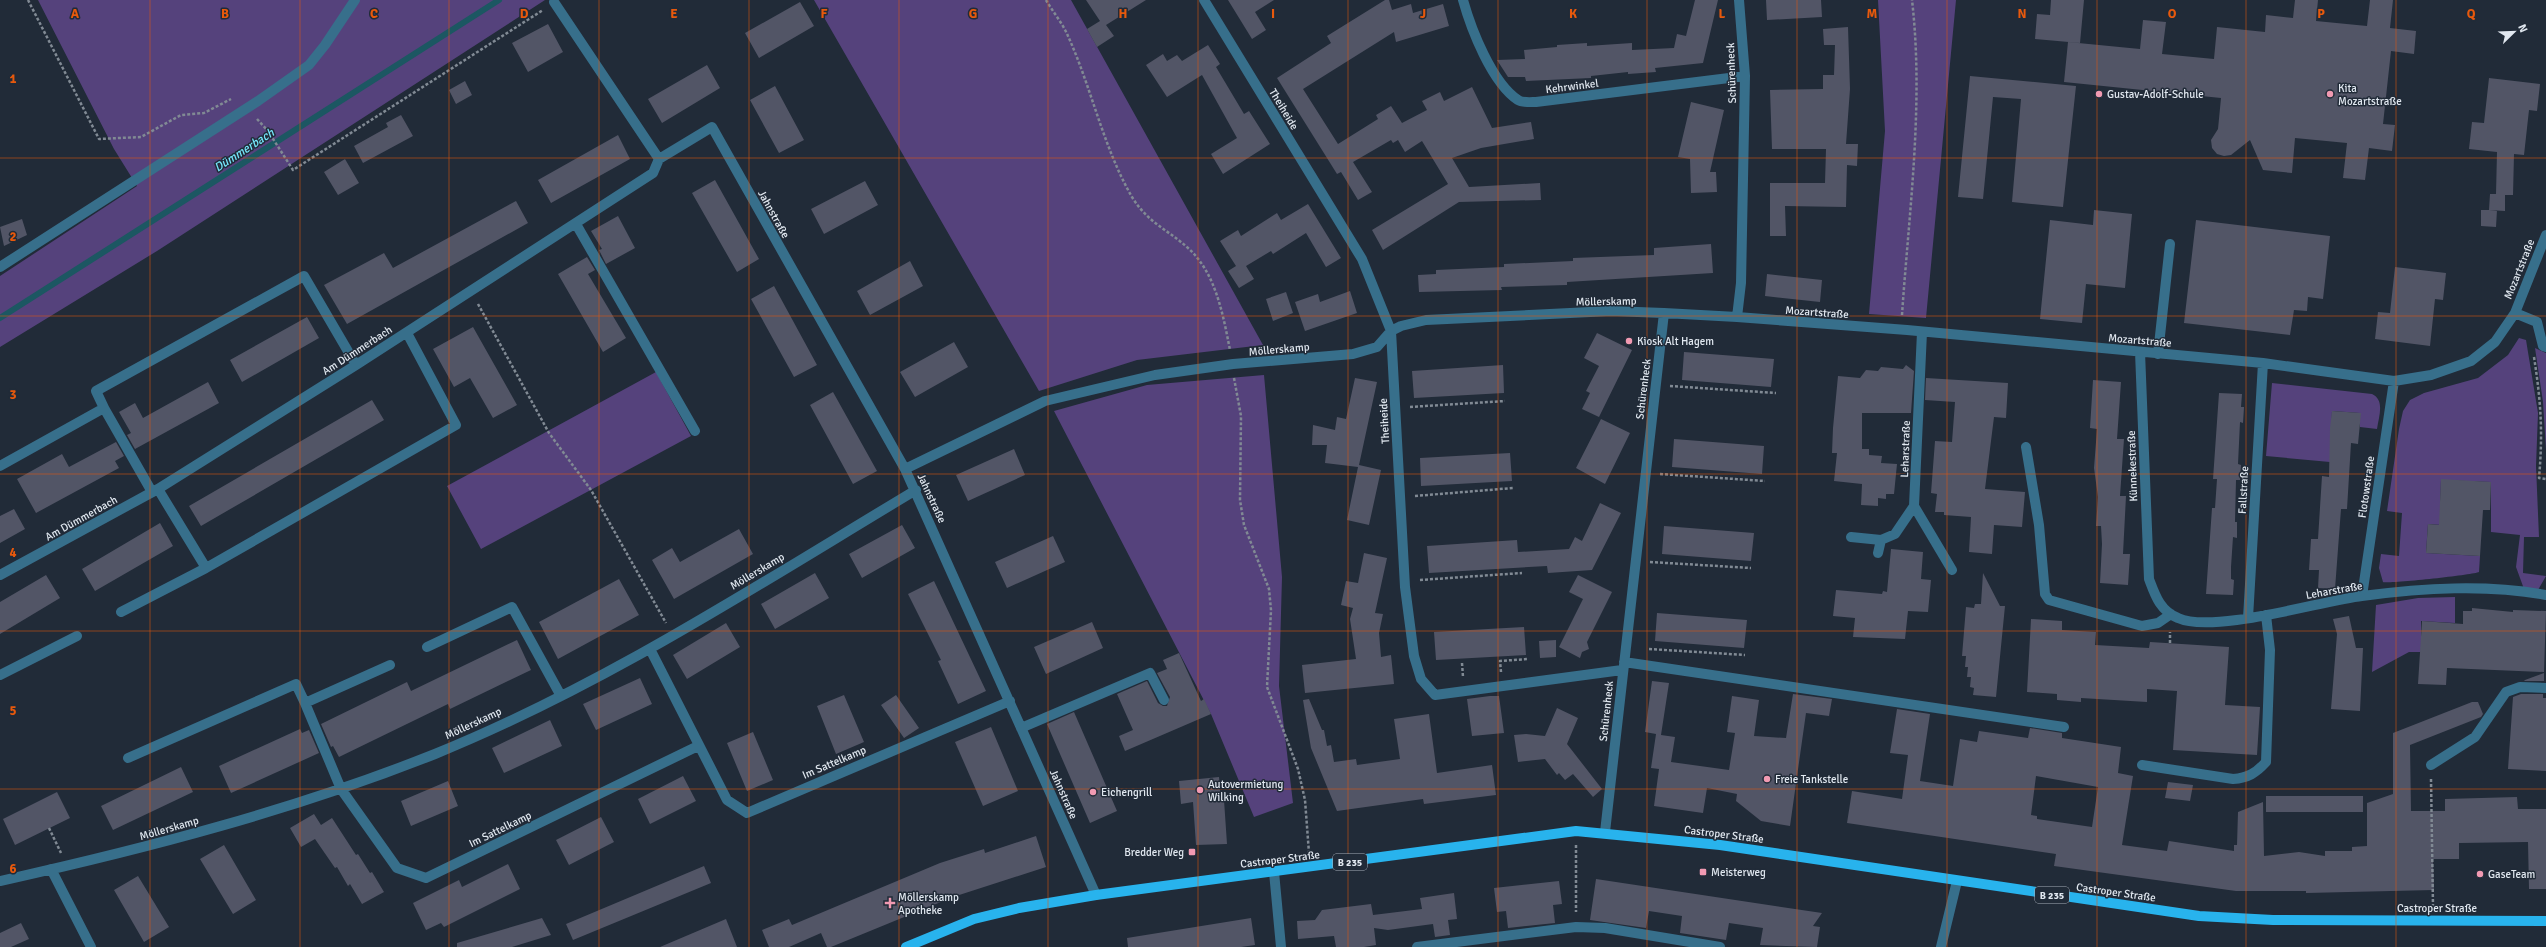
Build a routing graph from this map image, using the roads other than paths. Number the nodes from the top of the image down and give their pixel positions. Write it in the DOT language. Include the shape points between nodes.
graph roads {
  1 [pos="355,0"];
  2 [pos="1204,0"];
  3 [pos="1462,0"];
  4 [pos="1739,0"];
  5 [pos="554,2"];
  6 [pos="1745,76"];
  7 [pos="712,127"];
  8 [pos="659,159"];
  9 [pos="576,224"];
  10 [pos="2546,235"];
  11 [pos="2170,244"];
  12 [pos="0,267"];
  13 [pos="1664,313"];
  14 [pos="2515,313"];
  15 [pos="1737,317"];
  16 [pos="1391,331"];
  17 [pos="407,332"];
  18 [pos="1922,332"];
  19 [pos="2546,347"];
  20 [pos="2140,352"];
  21 [pos="2158,354"];
  22 [pos="2263,363"];
  23 [pos="356,365"];
  24 [pos="2394,381"];
  25 [pos="104,408"];
  26 [pos="695,431"];
  27 [pos="2026,447"];
  28 [pos="0,466"];
  29 [pos="905,469"];
  30 [pos="916,490"];
  31 [pos="155,491"];
  32 [pos="1914,506"];
  33 [pos="1851,537"];
  34 [pos="1881,540"];
  35 [pos="1878,552"];
  36 [pos="206,568"];
  37 [pos="1952,570"];
  38 [pos="0,575"];
  39 [pos="2149,579"];
  40 [pos="2546,592"];
  41 [pos="2362,596"];
  42 [pos="121,612"];
  43 [pos="2171,614"];
  44 [pos="2266,615"];
  45 [pos="2248,618"];
  46 [pos="77,636"];
  47 [pos="427,647"];
  48 [pos="650,649"];
  49 [pos="390,666"];
  50 [pos="1623,666"];
  51 [pos="0,675"];
  52 [pos="2546,688"];
  53 [pos="561,696"];
  54 [pos="1164,700"];
  55 [pos="1010,701"];
  56 [pos="305,703"];
  57 [pos="2064,727"];
  58 [pos="1021,728"];
  59 [pos="698,746"];
  60 [pos="128,758"];
  61 [pos="2431,764"];
  62 [pos="2142,765"];
  63 [pos="341,789"];
  64 [pos="1605,832"];
  65 [pos="51,870"];
  66 [pos="1274,872"];
  67 [pos="0,881"];
  68 [pos="1957,881"];
  69 [pos="1096,895"];
  70 [pos="2546,921"];
  71 [pos="91,947"];
  72 [pos="906,947"];
  73 [pos="1280,947"];
  74 [pos="1417,947"];
  75 [pos="1720,947"];
  76 [pos="1941,947"];
  1 -- 12 [label="street" via="309,64 246,109"];
  2 -- 16 [label="street, Theiheide" via="1362,259"];
  3 -- 6 [label="street, Kehrwinkel" via="1470,26 1502,86 1519,101 1536,102"];
  4 -- 6 [label="street, Schürenheck"];
  5 -- 8 [label="street"];
  6 -- 15 [label="street, Schürenheck" via="1741,283"];
  7 -- 8 [label="street, Am Dümmerbach"];
  7 -- 29 [label="street, Jahnstraße"];
  8 -- 9 [label="street, Am Dümmerbach" via="653,173"];
  9 -- 17 [label="street, Am Dümmerbach"];
  9 -- 26 [label="street"];
  10 -- 14 [label="street, Mozartstraße"];
  11 -- 21 [label="street"];
  13 -- 15 [label="street"];
  13 -- 16 [label="street, Möllerskamp" via="1611,311 1426,320"];
  13 -- 50 [label="street, Schürenheck"];
  14 -- 19 [label="street, Mozartstraße" via="2537,322 2543,346"];
  14 -- 24 [label="street, Mozartstraße" via="2495,342 2471,361 2431,376"];
  15 -- 18 [label="street, Mozartstraße"];
  16 -- 29 [label="street, Möllerskamp" via="1377,347 1353,354 1233,364 1155,375 1044,401"];
  16 -- 50 [label="street, Theiheide" via="1405,580 1414,656 1421,679 1436,695"];
  17 -- 23 [label="street, Am Dümmerbach"];
  17 -- 36 [label="street" via="456,424"];
  18 -- 20 [label="street, Mozartstraße"];
  18 -- 32 [label="street, Leharstraße"];
  20 -- 21 [label="street, Mozartstraße"];
  20 -- 39 [label="street, Künnekestraße"];
  21 -- 22 [label="street, Mozartstraße"];
  22 -- 24 [label="street, Mozartstraße"];
  22 -- 45 [label="street, Fallstraße"];
  23 -- 25 [label="street" via="304,276 96,391"];
  23 -- 31 [label="street, Am Dümmerbach"];
  24 -- 41 [label="street, Flotowstraße"];
  25 -- 28 [label="street"];
  25 -- 31 [label="street"];
  27 -- 43 [label="street" via="2039,525 2045,594 2049,600 2142,626 2158,624"];
  29 -- 30 [label="street, Jahnstraße"];
  30 -- 48 [label="street, Möllerskamp"];
  30 -- 55 [label="street, Jahnstraße"];
  31 -- 36 [label="street"];
  31 -- 38 [label="street, Am Dümmerbach"];
  32 -- 34 [label="street" via="1895,534"];
  32 -- 37 [label="street"];
  33 -- 34 [label="street"];
  34 -- 35 [label="street"];
  36 -- 42 [label="street"];
  39 -- 43 [label="street, Leharstraße" via="2157,602"];
  40 -- 41 [label="street, Leharstraße" via="2479,587"];
  41 -- 44 [label="street, Leharstraße"];
  43 -- 45 [label="street, Leharstraße" via="2178,619 2198,622"];
  44 -- 45 [label="street, Leharstraße"];
  44 -- 62 [label="street" via="2270,650 2266,762 2256,773 2246,778 2233,779"];
  46 -- 51 [label="street"];
  47 -- 53 [label="street" via="512,607"];
  48 -- 53 [label="street, Möllerskamp"];
  48 -- 59 [label="street, Im Sattelkamp"];
  49 -- 56 [label="street"];
  50 -- 57 [label="street, Theiheide"];
  50 -- 64 [label="street, Schürenheck"];
  52 -- 61 [label="street" via="2520,687 2506,692 2475,737"];
  53 -- 63 [label="street, Möllerskamp" via="436,753"];
  54 -- 58 [label="street" via="1150,673"];
  55 -- 58 [label="street, Jahnstraße"];
  55 -- 59 [label="street, Im Sattelkamp" via="747,812 727,800"];
  56 -- 60 [label="street, Im Sattelkamp" via="296,684"];
  56 -- 63 [label="street, Im Sattelkamp"];
  58 -- 69 [label="street, Jahnstraße"];
  59 -- 63 [label="street, Im Sattelkamp" via="426,878 397,868"];
  63 -- 65 [label="street, Möllerskamp" via="207,830"];
  64 -- 66 [label="main road, Castroper Straße / B 235" via="1576,831"];
  64 -- 68 [label="main road, Castroper Straße / B 235" via="1720,845"];
  65 -- 67 [label="street, Möllerskamp"];
  65 -- 71 [label="street"];
  66 -- 69 [label="main road, Castroper Straße / B 235"];
  66 -- 73 [label="street"];
  68 -- 70 [label="main road, Castroper Straße / B 235" via="2199,916 2273,920"];
  68 -- 76 [label="street"];
  69 -- 72 [label="main road, Castroper Straße / B 235" via="1019,908 974,919"];
  74 -- 75 [label="street" via="1576,927 1605,928"];
}
